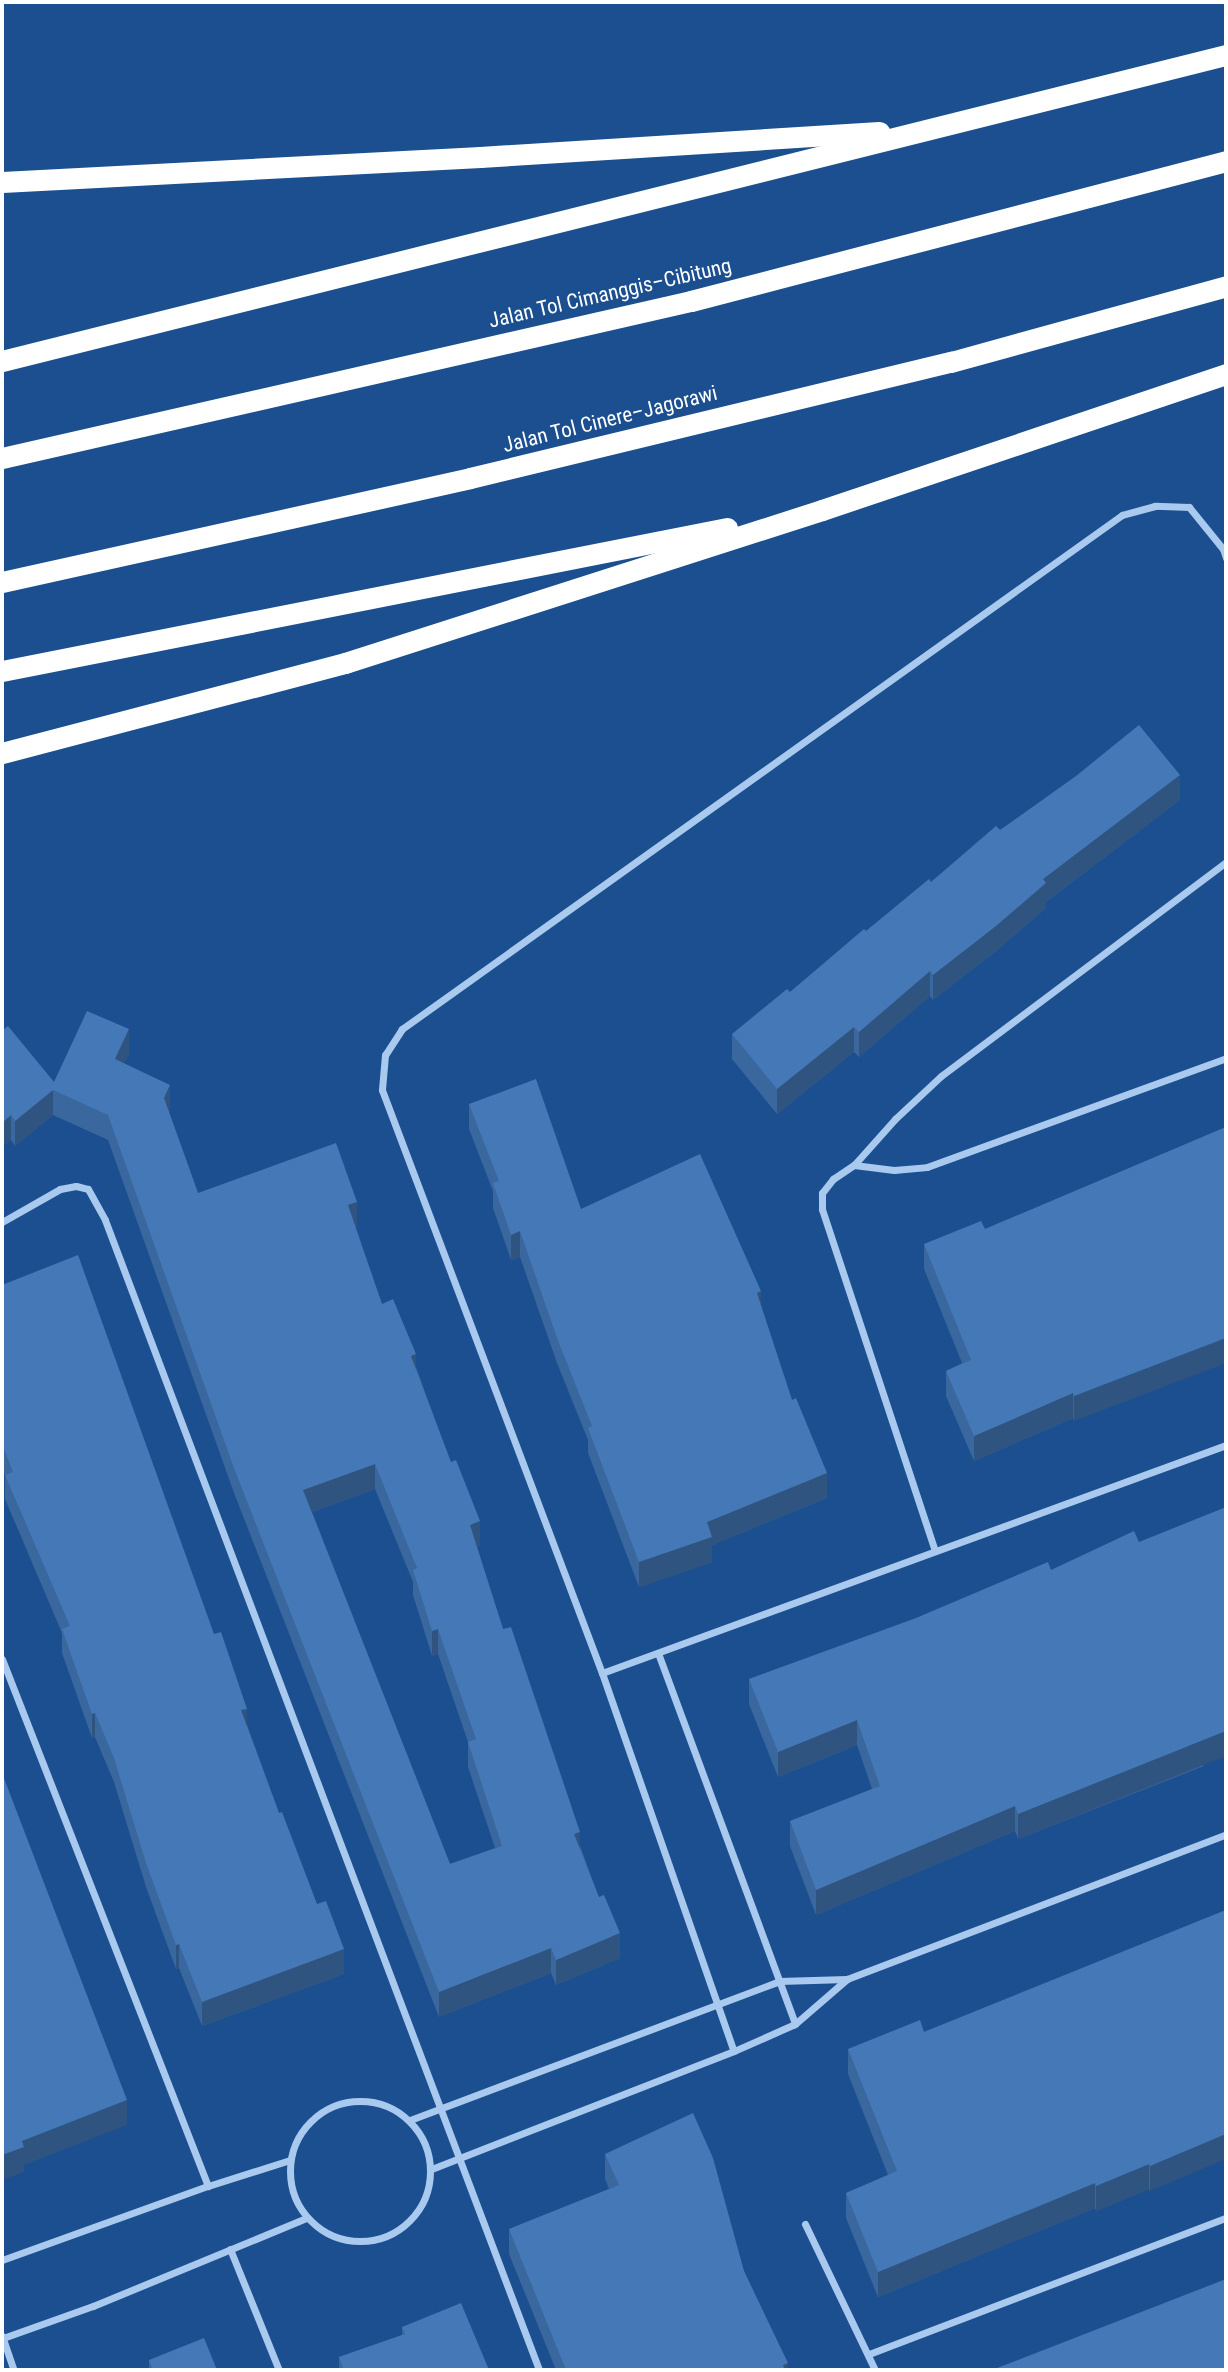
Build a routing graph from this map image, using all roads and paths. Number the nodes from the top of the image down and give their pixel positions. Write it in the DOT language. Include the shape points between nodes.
graph roads {
  1 [pos="1226,55"];
  2 [pos="933,129"];
  3 [pos="1226,161"];
  4 [pos="2,182"];
  5 [pos="1226,286"];
  6 [pos="2,361"];
  7 [pos="1226,374"];
  8 [pos="2,458"];
  9 [pos="822,510"];
  10 [pos="1226,558"];
  11 [pos="2,582"];
  12 [pos="2,671"];
  13 [pos="2,753"];
  14 [pos="1226,862"];
  15 [pos="1226,1058"];
  16 [pos="854,1165"];
  17 [pos="2,1222"];
  18 [pos="1226,1445"];
  19 [pos="935,1551"];
  20 [pos="658,1653"];
  21 [pos="2,1659"];
  22 [pos="602,1673"];
  23 [pos="1226,1834"];
  24 [pos="847,1979"];
  25 [pos="779,1981"];
  26 [pos="716,2005"];
  27 [pos="795,2024"];
  28 [pos="734,2051"];
  29 [pos="440,2108"];
  30 [pos="410,2120"];
  31 [pos="460,2158"];
  32 [pos="290,2160"];
  33 [pos="432,2169"];
  34 [pos="208,2186"];
  35 [pos="306,2218"];
  36 [pos="1226,2218"];
  37 [pos="805,2224"];
  38 [pos="230,2249"];
  39 [pos="2,2260"];
  40 [pos="2,2337"];
  41 [pos="869,2354"];
  42 [pos="14,2370"];
  43 [pos="279,2370"];
  44 [pos="539,2370"];
  45 [pos="875,2370"];
  1 -- 2 [label="highway"];
  2 -- 4 [label="highway"];
  2 -- 6 [label="highway"];
  3 -- 8 [label="highway, Jalan Tol Cimanggis–Cibitung" via="691,301"];
  5 -- 11 [label="highway, Jalan Tol Cinere–Jagorawi" via="871,381 470,478"];
  7 -- 9 [label="highway"];
  9 -- 12 [label="highway"];
  9 -- 13 [label="highway" via="345,663"];
  10 -- 22 [label="street" via="1189,507 1155,506 1122,515 402,1029 384,1055 382,1090"];
  14 -- 16 [label="street" via="941,1076"];
  15 -- 16 [label="street" via="927,1167 894,1170"];
  16 -- 19 [label="street" via="822,1193 822,1209"];
  17 -- 29 [label="street" via="60,1189 88,1189 95,1200"];
  18 -- 19 [label="street"];
  19 -- 20 [label="street"];
  20 -- 22 [label="street"];
  20 -- 25 [label="street"];
  21 -- 34 [label="street"];
  22 -- 26 [label="street"];
  23 -- 24 [label="street"];
  24 -- 25 [label="street"];
  24 -- 27 [label="street"];
  25 -- 26 [label="street"];
  25 -- 27 [label="street"];
  26 -- 28 [label="street"];
  26 -- 29 [label="street"];
  27 -- 28 [label="street"];
  28 -- 31 [label="street"];
  29 -- 30 [label="street"];
  29 -- 31 [label="street"];
  30 -- 32 [label="street" via="376,2102 338,2104 306,2125"];
  30 -- 33 [label="street" via="425,2142"];
  31 -- 33 [label="street"];
  31 -- 44 [label="street"];
  32 -- 34 [label="street"];
  32 -- 35 [label="street" via="292,2190"];
  33 -- 35 [label="street" via="424,2203 402,2229 369,2241 335,2237"];
  34 -- 39 [label="street"];
  35 -- 38 [label="street"];
  36 -- 41 [label="street"];
  37 -- 41 [label="street"];
  38 -- 40 [label="street" via="93,2306"];
  38 -- 43 [label="street"];
  40 -- 42 [label="street"];
  41 -- 45 [label="street"];
}
